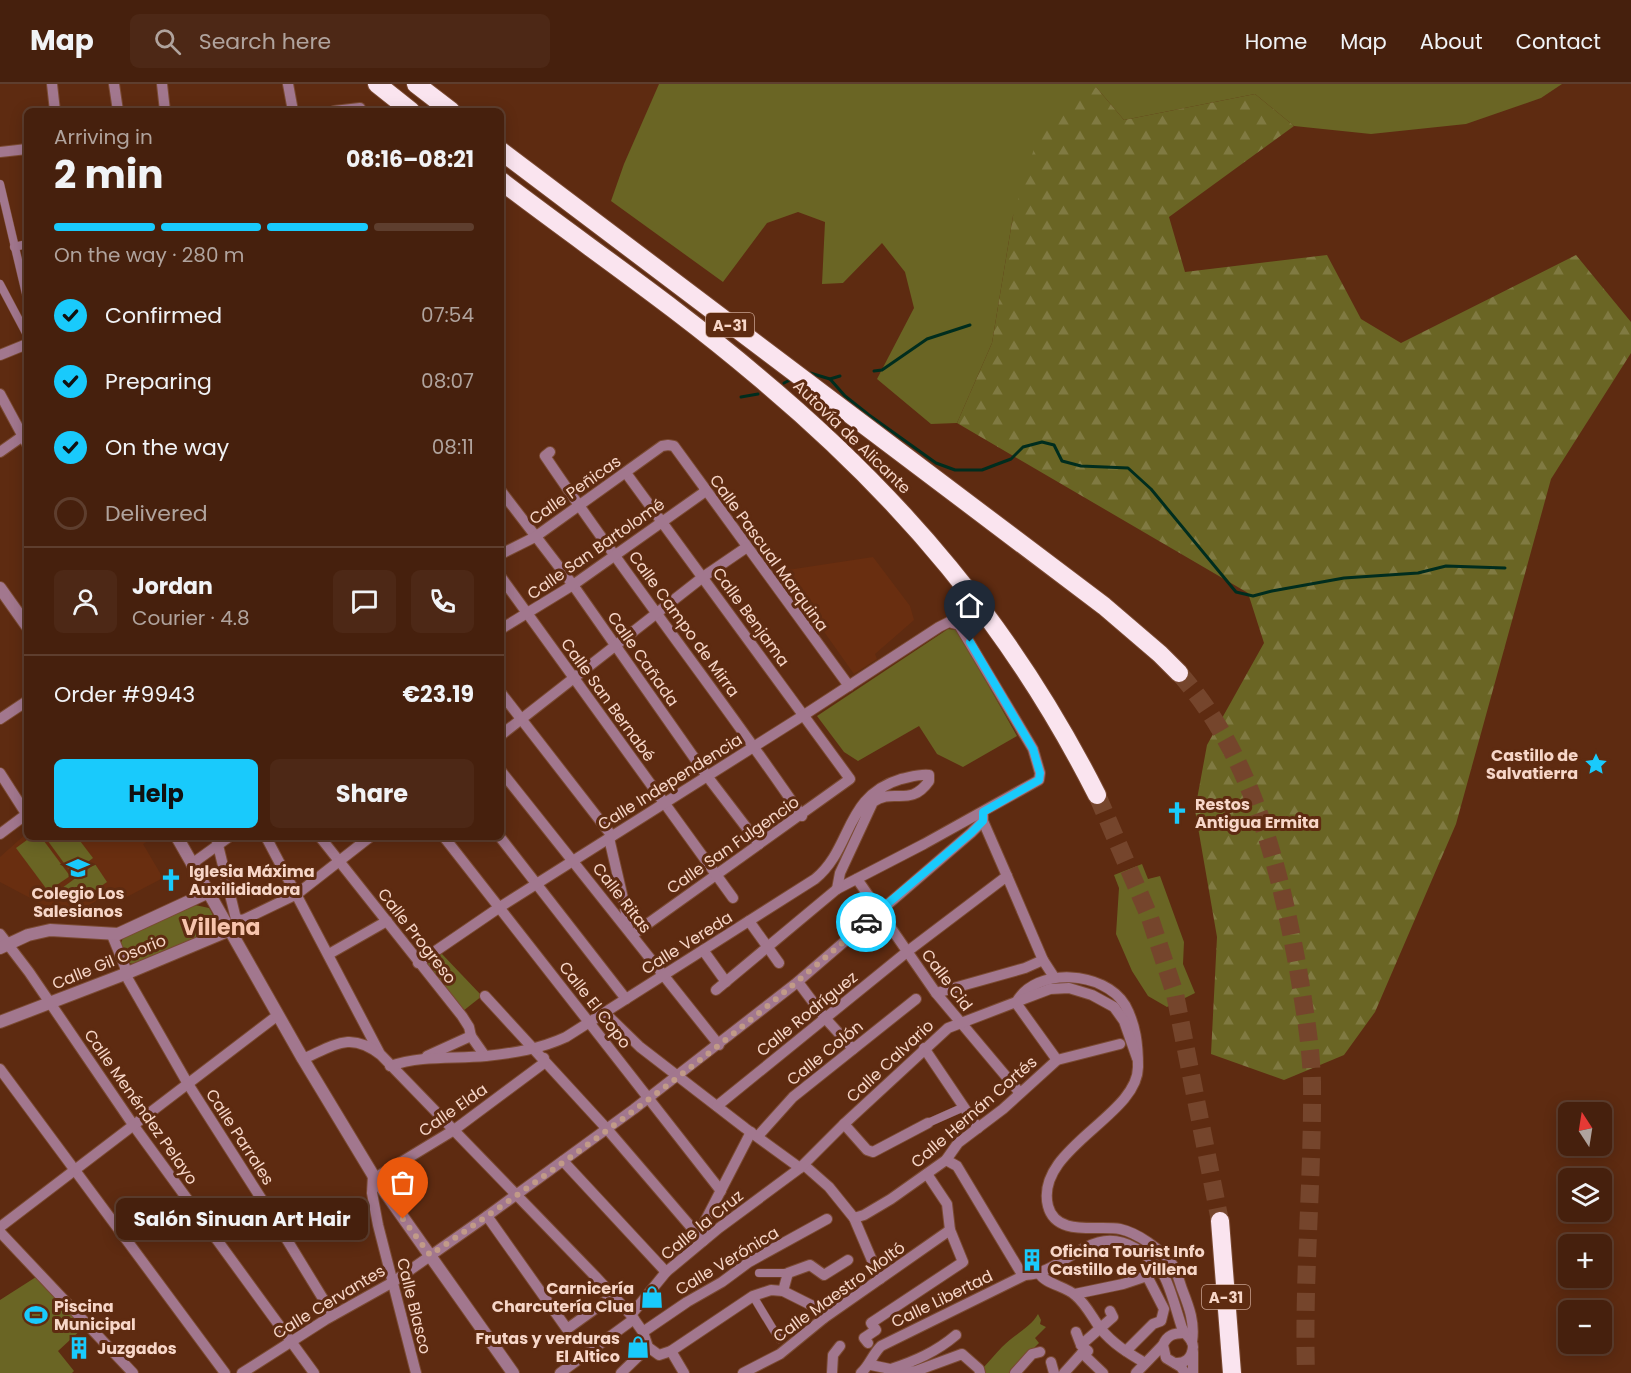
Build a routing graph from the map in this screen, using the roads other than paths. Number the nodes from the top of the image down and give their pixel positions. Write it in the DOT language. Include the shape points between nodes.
graph roads {
  1 [pos="52,84"];
  2 [pos="114,84"];
  3 [pos="162,84"];
  4 [pos="288,84"];
  5 [pos="377,84"];
  6 [pos="416,84"];
  7 [pos="56,108"];
  8 [pos="118,108"];
  9 [pos="165,108"];
  10 [pos="292,108"];
  11 [pos="407,108"];
  12 [pos="447,108"];
  13 [pos="24,149"];
  14 [pos="0,152"];
  15 [pos="504,153"];
  16 [pos="504,183"];
  17 [pos="0,184"];
  18 [pos="24,245"];
  19 [pos="14,247"];
  20 [pos="0,284"];
  21 [pos="24,285"];
  22 [pos="24,329"];
  23 [pos="24,345"];
  24 [pos="0,355"];
  25 [pos="0,394"];
  26 [pos="24,435"];
  27 [pos="24,439"];
  28 [pos="662,447"];
  29 [pos="0,452"];
  30 [pos="550,453"];
  31 [pos="626,473"];
  32 [pos="705,489"];
  33 [pos="504,495"];
  34 [pos="579,506"];
  35 [pos="663,521"];
  36 [pos="535,537"];
  37 [pos="747,547"];
  38 [pos="504,552"];
  39 [pos="616,555"];
  40 [pos="703,577"];
  41 [pos="504,581"];
  42 [pos="573,585"];
  43 [pos="0,588"];
  44 [pos="658,613"];
  45 [pos="528,615"];
  46 [pos="24,622"];
  47 [pos="504,627"];
  48 [pos="616,646"];
  49 [pos="1179,673"];
  50 [pos="574,678"];
  51 [pos="849,686"];
  52 [pos="504,697"];
  53 [pos="24,703"];
  54 [pos="804,715"];
  55 [pos="0,719"];
  56 [pos="520,719"];
  57 [pos="504,732"];
  58 [pos="755,746"];
  59 [pos="0,773"];
  60 [pos="504,775"];
  61 [pos="707,776"];
  62 [pos="850,779"];
  63 [pos="1098,795"];
  64 [pos="869,801"];
  65 [pos="664,802"];
  66 [pos="24,810"];
  67 [pos="24,816"];
  68 [pos="802,816"];
  69 [pos="983,817"];
  70 [pos="0,834"];
  71 [pos="611,837"];
  72 [pos="179,840"];
  73 [pos="268,840"];
  74 [pos="322,840"];
  75 [pos="366,840"];
  76 [pos="446,840"];
  77 [pos="502,840"];
  78 [pos="217,841"];
  79 [pos="759,844"];
  80 [pos="924,844"];
  81 [pos="339,861"];
  82 [pos="573,861"];
  83 [pos="193,863"];
  84 [pos="935,863"];
  85 [pos="823,872"];
  86 [pos="716,874"];
  87 [pos="1004,877"];
  88 [pos="857,879"];
  89 [pos="536,885"];
  90 [pos="837,889"];
  91 [pos="209,892"];
  92 [pos="297,894"];
  93 [pos="733,898"];
  94 [pos="500,907"];
  95 [pos="880,910"];
  96 [pos="387,921"];
  97 [pos="749,921"];
  98 [pos="233,924"];
  99 [pos="630,932"];
  100 [pos="0,934"];
  101 [pos="112,935"];
  102 [pos="4,946"];
  103 [pos="768,946"];
  104 [pos="704,950"];
  105 [pos="908,951"];
  106 [pos="329,954"];
  107 [pos="1043,960"];
  108 [pos="418,963"];
  109 [pos="779,963"];
  110 [pos="125,974"];
  111 [pos="663,975"];
  112 [pos="1054,977"];
  113 [pos="726,982"];
  114 [pos="798,982"];
  115 [pos="716,990"];
  116 [pos="936,993"];
  117 [pos="485,996"];
  118 [pos="626,999"];
  119 [pos="916,999"];
  120 [pos="49,1003"];
  121 [pos="1016,1003"];
  122 [pos="605,1013"];
  123 [pos="278,1015"];
  124 [pos="825,1018"];
  125 [pos="0,1022"];
  126 [pos="589,1023"];
  127 [pos="961,1023"];
  128 [pos="471,1036"];
  129 [pos="566,1037"];
  130 [pos="1120,1044"];
  131 [pos="719,1045"];
  132 [pos="924,1048"];
  133 [pos="853,1049"];
  134 [pos="532,1050"];
  135 [pos="381,1055"];
  136 [pos="485,1056"];
  137 [pos="423,1058"];
  138 [pos="1137,1058"];
  139 [pos="303,1059"];
  140 [pos="1057,1060"];
  141 [pos="544,1063"];
  142 [pos="390,1066"];
  143 [pos="0,1069"];
  144 [pos="679,1076"];
  145 [pos="188,1084"];
  146 [pos="1020,1093"];
  147 [pos="648,1098"];
  148 [pos="717,1106"];
  149 [pos="964,1107"];
  150 [pos="928,1123"];
  151 [pos="844,1124"];
  152 [pos="134,1126"];
  153 [pos="978,1128"];
  154 [pos="607,1129"];
  155 [pos="454,1130"];
  156 [pos="755,1134"];
  157 [pos="946,1160"];
  158 [pos="563,1161"];
  159 [pos="802,1166"];
  160 [pos="75,1171"];
  161 [pos="927,1174"];
  162 [pos="374,1177"];
  163 [pos="721,1191"];
  164 [pos="516,1195"];
  165 [pos="487,1216"];
  166 [pos="854,1218"];
  167 [pos="827,1219"];
  168 [pos="1220,1221"];
  169 [pos="0,1227"];
  170 [pos="950,1230"];
  171 [pos="0,1232"];
  172 [pos="703,1241"];
  173 [pos="430,1255"];
  174 [pos="848,1260"];
  175 [pos="666,1272"];
  176 [pos="759,1273"];
  177 [pos="788,1273"];
  178 [pos="1022,1273"];
  179 [pos="1039,1273"];
  180 [pos="880,1279"];
  181 [pos="393,1282"];
  182 [pos="783,1291"];
  183 [pos="1075,1294"];
  184 [pos="614,1296"];
  185 [pos="753,1296"];
  186 [pos="1174,1305"];
  187 [pos="1110,1311"];
  188 [pos="333,1315"];
  189 [pos="632,1317"];
  190 [pos="824,1318"];
  191 [pos="1100,1328"];
  192 [pos="643,1332"];
  193 [pos="1076,1332"];
  194 [pos="956,1335"];
  195 [pos="779,1339"];
  196 [pos="1189,1339"];
  197 [pos="1165,1341"];
  198 [pos="291,1342"];
  199 [pos="868,1343"];
  200 [pos="840,1346"];
  201 [pos="650,1349"];
  202 [pos="1081,1349"];
  203 [pos="671,1351"];
  204 [pos="1040,1352"];
  205 [pos="1126,1352"];
  206 [pos="1170,1360"];
  207 [pos="1145,1363"];
  208 [pos="871,1365"];
  209 [pos="891,1369"];
  210 [pos="911,1372"];
  211 [pos="977,1372"];
  212 [pos="133,1373"];
  213 [pos="225,1373"];
  214 [pos="242,1373"];
  215 [pos="315,1373"];
  216 [pos="416,1373"];
  217 [pos="513,1373"];
  218 [pos="560,1373"];
  219 [pos="621,1373"];
  220 [pos="684,1373"];
  221 [pos="743,1373"];
  222 [pos="832,1373"];
  223 [pos="861,1373"];
  224 [pos="1015,1373"];
  225 [pos="1064,1373"];
  226 [pos="1103,1373"];
  227 [pos="1136,1373"];
  228 [pos="1185,1373"];
  229 [pos="1193,1373"];
  230 [pos="1232,1373"];
  1 -- 7 [label="street"];
  2 -- 8 [label="street"];
  3 -- 9 [label="street"];
  4 -- 10 [label="street"];
  5 -- 11 [label="highway"];
  6 -- 12 [label="highway"];
  13 -- 14 [label="street"];
  15 -- 49 [label="highway, Autovía de Alicante / A-31" via="1104,606"];
  16 -- 63 [label="highway, Autovía de Alicante / A-31" via="757,375 881,490 992,621 1050,708"];
  17 -- 19 [label="street"];
  18 -- 19 [label="street"];
  19 -- 21 [label="street"];
  20 -- 22 [label="street"];
  23 -- 24 [label="street"];
  25 -- 26 [label="street"];
  27 -- 29 [label="street"];
  28 -- 31 [label="street, Calle Peñicas"];
  28 -- 32 [label="street, Calle Pascual Marquina" via="674,446"];
  30 -- 34 [label="street, Calle Campo de Mirra" via="545,456"];
  31 -- 34 [label="street, Calle Peñicas"];
  31 -- 35 [label="street, Calle Benjama"];
  32 -- 35 [label="street, Calle San Bartolomé"];
  32 -- 37 [label="street, Calle Pascual Marquina"];
  33 -- 36 [label="street, Calle Cañada"];
  34 -- 36 [label="street, Calle Peñicas"];
  34 -- 39 [label="street, Calle Campo de Mirra"];
  35 -- 39 [label="street, Calle San Bartolomé"];
  35 -- 40 [label="street, Calle Benjama"];
  36 -- 38 [label="street, Calle Peñicas"];
  36 -- 42 [label="street, Calle Cañada"];
  37 -- 40 [label="street"];
  37 -- 51 [label="street, Calle Pascual Marquina"];
  39 -- 42 [label="street, Calle San Bartolomé"];
  39 -- 44 [label="street, Calle Campo de Mirra"];
  40 -- 44 [label="street"];
  40 -- 54 [label="street, Calle Benjama"];
  41 -- 45 [label="street, Calle San Bernabé"];
  42 -- 45 [label="street, Calle San Bartolomé"];
  42 -- 48 [label="street, Calle Cañada"];
  43 -- 46 [label="street"];
  44 -- 48 [label="street"];
  44 -- 58 [label="street, Calle Campo de Mirra"];
  45 -- 47 [label="street, Calle San Bartolomé"];
  45 -- 50 [label="street, Calle San Bernabé"];
  48 -- 50 [label="street"];
  48 -- 61 [label="street, Calle Cañada"];
  50 -- 56 [label="street"];
  50 -- 65 [label="street, Calle San Bernabé"];
  51 -- 54 [label="street, Calle Independencia"];
  51 -- 69 [label="street, Calle Independencia" via="939,627 949,622 959,625 1033,749 1040,773 1039,780"];
  52 -- 56 [label="street"];
  53 -- 55 [label="street"];
  54 -- 58 [label="street, Calle Independencia"];
  54 -- 62 [label="street, Calle Benjama"];
  56 -- 57 [label="street"];
  56 -- 71 [label="street"];
  58 -- 61 [label="street, Calle Independencia"];
  58 -- 68 [label="street, Calle Campo de Mirra"];
  59 -- 66 [label="street"];
  60 -- 82 [label="street, Calle Ritas"];
  61 -- 65 [label="street, Calle Independencia"];
  61 -- 79 [label="street, Calle Cañada"];
  62 -- 68 [label="street, Calle San Fulgencio"];
  64 -- 64 [label="street" via="921,792 930,781 929,775 919,774 877,789"];
  64 -- 85 [label="street"];
  64 -- 90 [label="street"];
  65 -- 71 [label="street, Calle Independencia"];
  65 -- 86 [label="street, Calle San Bernabé"];
  67 -- 70 [label="street"];
  68 -- 79 [label="street, Calle San Fulgencio"];
  69 -- 80 [label="street"];
  69 -- 84 [label="street, Calle Cervantes"];
  69 -- 87 [label="street"];
  71 -- 82 [label="street, Calle Independencia"];
  71 -- 99 [label="street"];
  72 -- 83 [label="street"];
  73 -- 92 [label="street"];
  74 -- 81 [label="street, Calle Progreso"];
  75 -- 81 [label="street"];
  76 -- 94 [label="street, Calle El Copo"];
  77 -- 89 [label="street"];
  78 -- 83 [label="street"];
  78 -- 98 [label="street"];
  79 -- 86 [label="street, Calle San Fulgencio"];
  80 -- 84 [label="street"];
  80 -- 88 [label="street"];
  81 -- 92 [label="street"];
  81 -- 96 [label="street, Calle Progreso"];
  82 -- 89 [label="street, Calle Independencia"];
  82 -- 99 [label="street, Calle Ritas"];
  83 -- 91 [label="street"];
  84 -- 95 [label="street, Calle Cervantes"];
  85 -- 90 [label="street"];
  85 -- 97 [label="street, Calle Vereda"];
  86 -- 93 [label="street, Calle San Bernabé"];
  86 -- 99 [label="street, Calle San Fulgencio"];
  87 -- 105 [label="street, Calle Rodríguez"];
  87 -- 107 [label="street"];
  88 -- 90 [label="street"];
  88 -- 95 [label="street, Calle Cid"];
  89 -- 94 [label="street, Calle Independencia"];
  89 -- 118 [label="street"];
  90 -- 103 [label="street"];
  91 -- 98 [label="street"];
  91 -- 101 [label="street" via="125,933"];
  92 -- 98 [label="street"];
  92 -- 106 [label="street"];
  94 -- 108 [label="street, Calle Independencia"];
  94 -- 126 [label="street, Calle El Copo"];
  95 -- 105 [label="street, Calle Cid"];
  95 -- 114 [label="street, Calle Cervantes"];
  96 -- 106 [label="street"];
  96 -- 108 [label="street, Calle Progreso"];
  97 -- 103 [label="street"];
  97 -- 104 [label="street, Calle Vereda"];
  98 -- 110 [label="street, Calle Gil Osorio"];
  98 -- 123 [label="street"];
  99 -- 111 [label="street, Calle Ritas"];
  100 -- 102 [label="street, Calle Menéndez Pelayo"];
  101 -- 102 [label="street" via="50,930"];
  101 -- 110 [label="street, Calle Parrales"];
  102 -- 120 [label="street, Calle Menéndez Pelayo"];
  103 -- 109 [label="street"];
  103 -- 113 [label="street"];
  104 -- 111 [label="street, Calle Vereda"];
  104 -- 113 [label="street"];
  105 -- 116 [label="street, Calle Cid"];
  105 -- 124 [label="street, Calle Rodríguez"];
  106 -- 135 [label="street"];
  107 -- 112 [label="street"];
  107 -- 116 [label="street"];
  108 -- 128 [label="street, Calle Progreso" via="462,1016"];
  110 -- 120 [label="street, Calle Gil Osorio"];
  110 -- 145 [label="street, Calle Parrales"];
  111 -- 118 [label="street, Calle Vereda"];
  111 -- 131 [label="street, Calle Ritas"];
  112 -- 121 [label="street, Calle Calvario" via="1027,989"];
  112 -- 138 [label="street" via="1074,978 1110,990 1124,1004 1136,1033"];
  113 -- 115 [label="street"];
  114 -- 124 [label="street"];
  114 -- 131 [label="street, Calle Cervantes"];
  116 -- 127 [label="street, Calle Cid"];
  117 -- 134 [label="street"];
  118 -- 122 [label="street, Calle Vereda"];
  119 -- 133 [label="street, Calle Colón"];
  120 -- 125 [label="street, Calle Gil Osorio"];
  120 -- 152 [label="street, Calle Menéndez Pelayo"];
  121 -- 127 [label="street, Calle Calvario"];
  121 -- 138 [label="street, Calle Calvario" via="1050,989 1069,988 1092,995 1114,1007 1124,1021"];
  121 -- 140 [label="street"];
  122 -- 126 [label="street, Calle Vereda"];
  122 -- 144 [label="street" via="640,1047"];
  123 -- 139 [label="street"];
  123 -- 145 [label="street"];
  124 -- 133 [label="street"];
  124 -- 148 [label="street, Calle Rodríguez"];
  126 -- 129 [label="street, Calle Vereda"];
  126 -- 147 [label="street, Calle El Copo"];
  127 -- 132 [label="street, Calle Calvario" via="948,1028"];
  127 -- 146 [label="street, Calle Cid"];
  128 -- 136 [label="street, Calle Progreso"];
  128 -- 137 [label="street"];
  129 -- 134 [label="street, Calle Vereda"];
  129 -- 141 [label="street, Calle Vereda" via="546,1053"];
  130 -- 140 [label="street, Calle Hernán Cortés"];
  131 -- 144 [label="street, Calle Cervantes"];
  132 -- 149 [label="street"];
  132 -- 151 [label="street, Calle Calvario"];
  133 -- 156 [label="street, Calle Colón" via="793,1097"];
  134 -- 136 [label="street, Calle Vereda"];
  134 -- 141 [label="street"];
  135 -- 139 [label="street" via="364,1043 349,1041"];
  135 -- 142 [label="street"];
  136 -- 137 [label="street, Calle Vereda"];
  137 -- 142 [label="street"];
  138 -- 196 [label="street" via="1134,1084 1124,1098 1060,1163 1050,1180 1048,1207 1051,1221 1077,1228 1119,1229 1151,1245 1172,1265 1193,1323"];
  139 -- 162 [label="street"];
  140 -- 146 [label="street, Calle Hernán Cortés"];
  141 -- 154 [label="street"];
  141 -- 155 [label="street, Calle Elda"];
  142 -- 155 [label="street"];
  143 -- 160 [label="street"];
  144 -- 147 [label="street, Calle Cervantes"];
  144 -- 148 [label="street"];
  145 -- 152 [label="street"];
  145 -- 188 [label="street, Calle Parrales"];
  146 -- 153 [label="street, Calle Hernán Cortés"];
  147 -- 154 [label="street, Calle Cervantes"];
  147 -- 163 [label="street, Calle El Copo"];
  148 -- 156 [label="street"];
  149 -- 150 [label="street"];
  149 -- 153 [label="street"];
  150 -- 151 [label="street" via="873,1152"];
  151 -- 159 [label="street, Calle Calvario"];
  152 -- 160 [label="street"];
  152 -- 198 [label="street, Calle Menéndez Pelayo"];
  153 -- 157 [label="street, Calle Hernán Cortés" via="958,1143"];
  154 -- 158 [label="street, Calle Cervantes"];
  154 -- 172 [label="street"];
  155 -- 162 [label="street, Calle Elda"];
  155 -- 164 [label="street"];
  156 -- 159 [label="street"];
  156 -- 163 [label="street, Calle Colón"];
  157 -- 161 [label="street, Calle Hernán Cortés"];
  157 -- 178 [label="street" via="957,1166"];
  158 -- 164 [label="street, Calle Cervantes"];
  158 -- 175 [label="street"];
  159 -- 166 [label="street" via="829,1187"];
  159 -- 172 [label="street, Calle la Cruz"];
  160 -- 169 [label="street"];
  160 -- 213 [label="street"];
  161 -- 166 [label="street, Calle Hernán Cortés" via="872,1211"];
  161 -- 170 [label="street" via="947,1204"];
  162 -- 173 [label="street"];
  162 -- 181 [label="street, Calle Blasco" via="372,1193"];
  163 -- 172 [label="street, Calle Colón" via="703,1224"];
  164 -- 165 [label="street, Calle Cervantes"];
  164 -- 184 [label="street"];
  165 -- 173 [label="street, Calle Cervantes"];
  165 -- 184 [label="street" via="567,1329"];
  166 -- 180 [label="street"];
  167 -- 192 [label="street, Calle Verónica" via="749,1262"];
  168 -- 230 [label="highway, A-31"];
  170 -- 180 [label="street, Calle Maestro Moltó"];
  170 -- 199 [label="street" via="963,1262 871,1323 876,1330 864,1338"];
  171 -- 212 [label="street"];
  172 -- 175 [label="street, Calle la Cruz"];
  173 -- 181 [label="street, Calle Cervantes"];
  173 -- 217 [label="street"];
  174 -- 177 [label="street" via="825,1275 810,1265"];
  175 -- 189 [label="street, Calle la Cruz"];
  176 -- 177 [label="street"];
  177 -- 182 [label="street"];
  178 -- 179 [label="street, Calle Libertad"];
  178 -- 208 [label="street, Calle Libertad" via="880,1346"];
  179 -- 183 [label="street" via="1042,1279"];
  179 -- 186 [label="street" via="1047,1262 1097,1241 1117,1240 1152,1260 1165,1277"];
  180 -- 190 [label="street, Calle Maestro Moltó"];
  181 -- 188 [label="street, Calle Cervantes"];
  181 -- 216 [label="street, Calle Blasco"];
  182 -- 185 [label="street"];
  182 -- 190 [label="street" via="817,1308"];
  183 -- 191 [label="street"];
  183 -- 205 [label="street" via="1147,1276 1164,1310 1161,1321 1153,1324"];
  184 -- 189 [label="street"];
  185 -- 195 [label="street"];
  185 -- 203 [label="street"];
  186 -- 196 [label="street"];
  186 -- 197 [label="street"];
  187 -- 191 [label="street" via="1113,1317"];
  188 -- 198 [label="street, Calle Cervantes"];
  189 -- 192 [label="street"];
  189 -- 218 [label="street, Calle la Cruz"];
  190 -- 221 [label="street, Calle Maestro Moltó" via="780,1354"];
  191 -- 202 [label="street"];
  191 -- 205 [label="street"];
  192 -- 201 [label="street"];
  193 -- 202 [label="street"];
  194 -- 209 [label="street" via="928,1355"];
  196 -- 197 [label="street" via="1175,1333"];
  196 -- 206 [label="street" via="1188,1359 1180,1363"];
  196 -- 229 [label="street"];
  197 -- 206 [label="street"];
  197 -- 207 [label="street"];
  198 -- 214 [label="street, Calle Cervantes"];
  198 -- 215 [label="street, Calle Menéndez Pelayo"];
  200 -- 222 [label="street" via="833,1355"];
  201 -- 203 [label="street" via="659,1355"];
  201 -- 219 [label="street"];
  202 -- 225 [label="street"];
  202 -- 226 [label="street"];
  203 -- 220 [label="street"];
  204 -- 224 [label="street" via="1032,1354"];
  205 -- 207 [label="street"];
  206 -- 207 [label="street"];
  206 -- 228 [label="street"];
  207 -- 227 [label="street"];
  208 -- 209 [label="street"];
  208 -- 223 [label="street"];
  209 -- 210 [label="street"];
  210 -- 211 [label="street" via="962,1354"];
}
